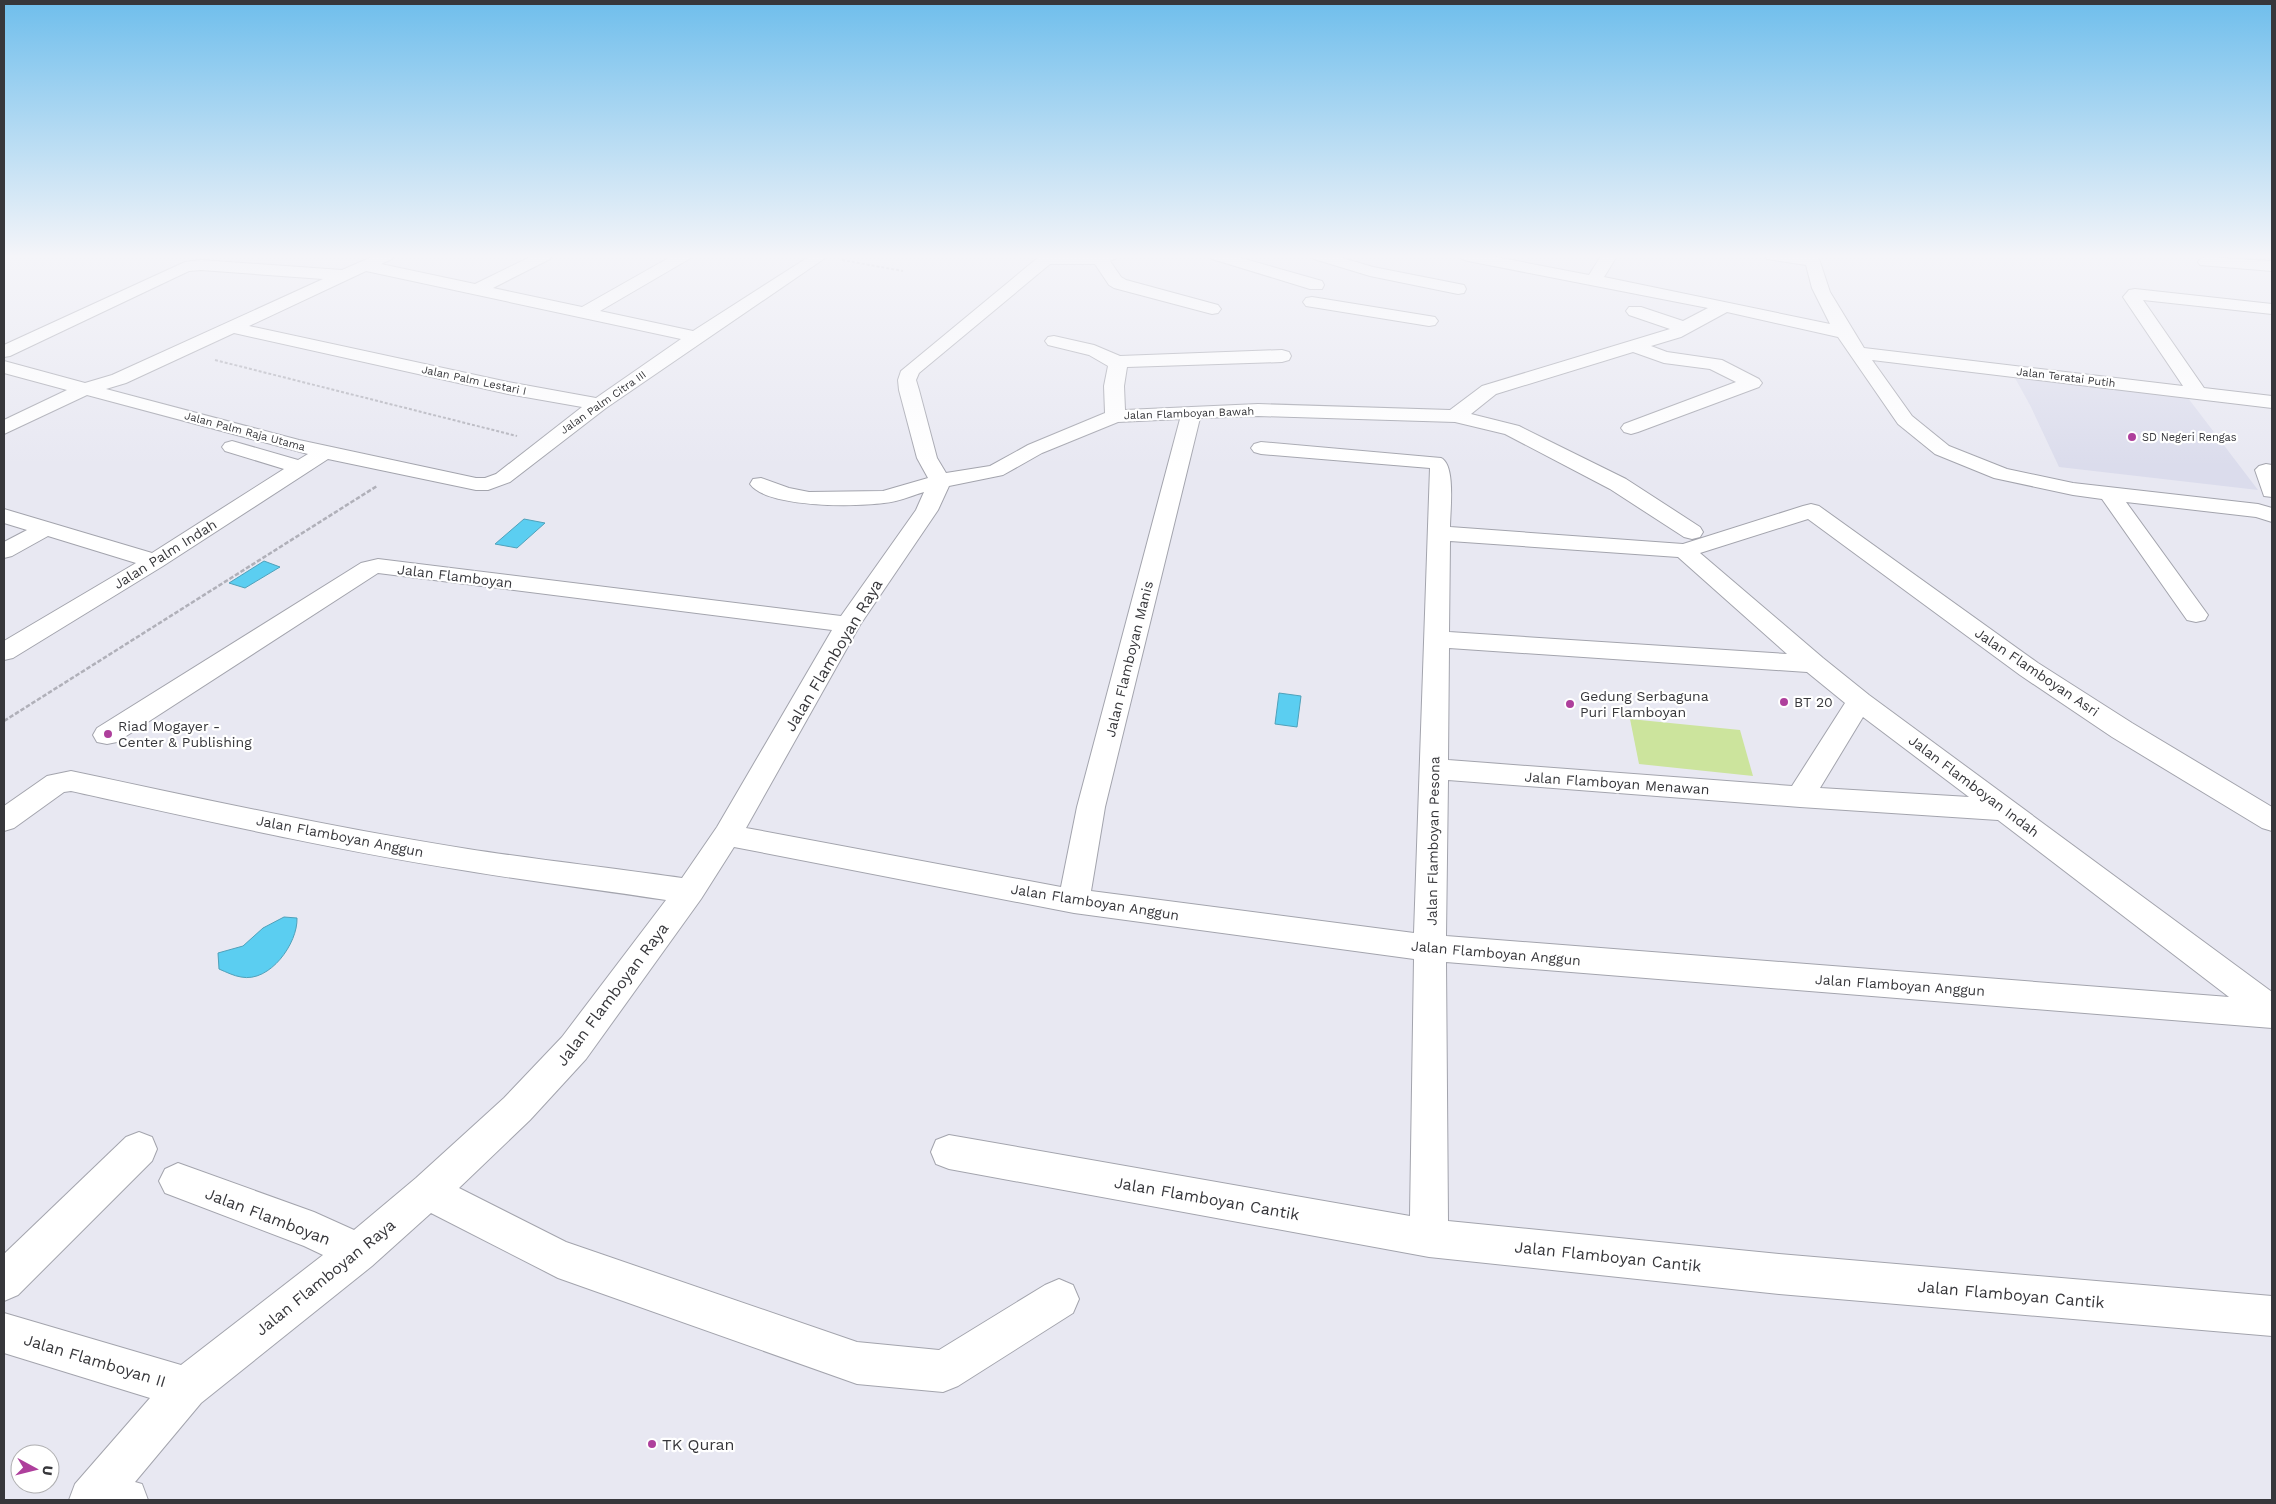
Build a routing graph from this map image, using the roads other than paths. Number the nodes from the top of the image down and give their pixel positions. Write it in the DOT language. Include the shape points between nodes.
graph roads {
  1 [pos="45,326"];
  2 [pos="59,326"];
  3 [pos="648,326"];
  4 [pos="713,326"];
  5 [pos="965,326"];
  6 [pos="1679,326"];
  7 [pos="1688,326"];
  8 [pos="1815,326"];
  9 [pos="1842,326"];
  10 [pos="2152,326"];
  11 [pos="232,327"];
  12 [pos="1685,328"];
  13 [pos="1846,333"];
  14 [pos="4,335"];
  15 [pos="696,337"];
  16 [pos="1054,341"];
  17 [pos="1634,346"];
  18 [pos="4,352"];
  19 [pos="1859,353"];
  20 [pos="1282,356"];
  21 [pos="1116,362"];
  22 [pos="4,367"];
  23 [pos="4,384"];
  24 [pos="2197,392"];
  25 [pos="82,397"];
  26 [pos="2272,402"];
  27 [pos="599,404"];
  28 [pos="1115,416"];
  29 [pos="1455,416"];
  30 [pos="1190,418"];
  31 [pos="4,428"];
  32 [pos="1631,428"];
  33 [pos="4,442"];
  34 [pos="1261,448"];
  35 [pos="325,452"];
  36 [pos="300,466"];
  37 [pos="2266,470"];
  38 [pos="940,481"];
  39 [pos="488,484"];
  40 [pos="761,484"];
  41 [pos="2272,491"];
  42 [pos="2109,494"];
  43 [pos="2272,515"];
  44 [pos="4,516"];
  45 [pos="45,529"];
  46 [pos="1439,533"];
  47 [pos="1688,542"];
  48 [pos="4,550"];
  49 [pos="155,561"];
  50 [pos="2196,615"];
  51 [pos="848,624"];
  52 [pos="1437,639"];
  53 [pos="4,652"];
  54 [pos="1814,664"];
  55 [pos="1860,701"];
  56 [pos="107,735"];
  57 [pos="1435,769"];
  58 [pos="1800,797"];
  59 [pos="2006,810"];
  60 [pos="4,820"];
  61 [pos="2272,820"];
  62 [pos="727,835"];
  63 [pos="690,891"];
  64 [pos="1074,902"];
  65 [pos="1430,948"];
  66 [pos="2272,1012"];
  67 [pos="139,1149"];
  68 [pos="949,1152"];
  69 [pos="178,1181"];
  70 [pos="429,1191"];
  71 [pos="1429,1238"];
  72 [pos="358,1252"];
  73 [pos="4,1281"];
  74 [pos="1059,1299"];
  75 [pos="2272,1316"];
  76 [pos="4,1333"];
  77 [pos="186,1388"];
  78 [pos="105,1497"];
  1 -- 14 [label="street" via="24,334"];
  2 -- 18 [label="street"];
  3 -- 15 [label="street"];
  4 -- 15 [label="street, Jalan Palm Citra III"];
  5 -- 38 [label="street" via="910,372 907,380 927,458"];
  6 -- 12 [label="street"];
  7 -- 12 [label="street"];
  8 -- 13 [label="street"];
  9 -- 13 [label="street"];
  10 -- 24 [label="street"];
  11 -- 25 [label="street"];
  11 -- 27 [label="street, Jalan Palm Lestari I" via="508,388"];
  12 -- 17 [label="street"];
  13 -- 19 [label="street"];
  15 -- 27 [label="street, Jalan Palm Citra III"];
  16 -- 21 [label="street" via="1098,351"];
  17 -- 29 [label="street" via="1489,390"];
  17 -- 32 [label="street" via="1664,357 1715,364 1752,383"];
  19 -- 24 [label="street, Jalan Teratai Putih"];
  19 -- 42 [label="street" via="1905,420 1942,450 2001,474"];
  20 -- 21 [label="street"];
  21 -- 28 [label="street"];
  22 -- 25 [label="street, Jalan Palm Raja Utama"];
  23 -- 25 [label="street, Jalan Palm Raja Utama"];
  24 -- 26 [label="street, Jalan Teratai Putih"];
  25 -- 31 [label="street"];
  25 -- 33 [label="street"];
  25 -- 35 [label="street, Jalan Palm Raja Utama"];
  25 -- 36 [label="street, Jalan Palm Raja Utama"];
  27 -- 39 [label="street, Jalan Palm Citra III" via="503,478"];
  28 -- 29 [label="street, Jalan Flamboyan Bawah" via="1258,410"];
  28 -- 38 [label="street, Jalan Flamboyan Bawah" via="1035,449 996,471"];
  29 -- 47 [label="street, Jalan Flamboyan Bawah" via="1505,428 1618,484"];
  30 -- 64 [label="street, Jalan Flamboyan Manis" via="1091,807"];
  34 -- 46 [label="street, Jalan Flamboyan Pesona" via="1434,462 1440,468"];
  35 -- 36 [label="street, Jalan Palm Indah"];
  35 -- 39 [label="street, Jalan Palm Raja Utama" via="400,470"];
  36 -- 49 [label="street, Jalan Palm Indah"];
  37 -- 41 [label="street"];
  38 -- 40 [label="street, Jalan Flamboyan Bawah" via="884,496 841,499 784,494"];
  38 -- 51 [label="street, Jalan Flamboyan Raya" via="927,510"];
  42 -- 43 [label="street"];
  42 -- 50 [label="street"];
  44 -- 45 [label="street"];
  45 -- 48 [label="street"];
  45 -- 49 [label="street"];
  46 -- 47 [label="street"];
  46 -- 52 [label="street, Jalan Flamboyan Pesona"];
  47 -- 54 [label="street, Jalan Flamboyan Indah"];
  47 -- 61 [label="street, Jalan Flamboyan Asri" via="1811,511 2029,669 2122,730"];
  49 -- 53 [label="street, Jalan Palm Indah"];
  51 -- 56 [label="street, Jalan Flamboyan" via="378,566 369,568"];
  51 -- 62 [label="street, Jalan Flamboyan Raya"];
  52 -- 54 [label="street"];
  52 -- 57 [label="street, Jalan Flamboyan Pesona"];
  54 -- 55 [label="street, Jalan Flamboyan Indah"];
  55 -- 58 [label="street"];
  55 -- 59 [label="street, Jalan Flamboyan Indah"];
  57 -- 58 [label="street, Jalan Flamboyan Menawan"];
  57 -- 65 [label="street, Jalan Flamboyan Pesona"];
  58 -- 59 [label="street, Jalan Flamboyan Menawan"];
  59 -- 66 [label="street, Jalan Flamboyan Indah"];
  60 -- 63 [label="street, Jalan Flamboyan Anggun" via="57,783 71,781 355,840 468,860"];
  62 -- 63 [label="street, Jalan Flamboyan Raya"];
  62 -- 64 [label="street, Jalan Flamboyan Anggun"];
  63 -- 70 [label="street, Jalan Flamboyan Raya" via="574,1048 517,1109"];
  64 -- 65 [label="street, Jalan Flamboyan Anggun"];
  65 -- 66 [label="street, Jalan Flamboyan Anggun"];
  65 -- 71 [label="street, Jalan Flamboyan Pesona"];
  67 -- 73 [label="street"];
  68 -- 71 [label="street, Jalan Flamboyan Cantik"];
  69 -- 72 [label="street, Jalan Flamboyan" via="314,1231"];
  70 -- 72 [label="street, Jalan Flamboyan Raya"];
  70 -- 74 [label="street" via="558,1259 858,1363 943,1372"];
  71 -- 75 [label="street, Jalan Flamboyan Cantik" via="1779,1274"];
  72 -- 77 [label="street, Jalan Flamboyan Raya"];
  76 -- 77 [label="street, Jalan Flamboyan II"];
  77 -- 78 [label="street, Jalan Flamboyan Raya"];
}
